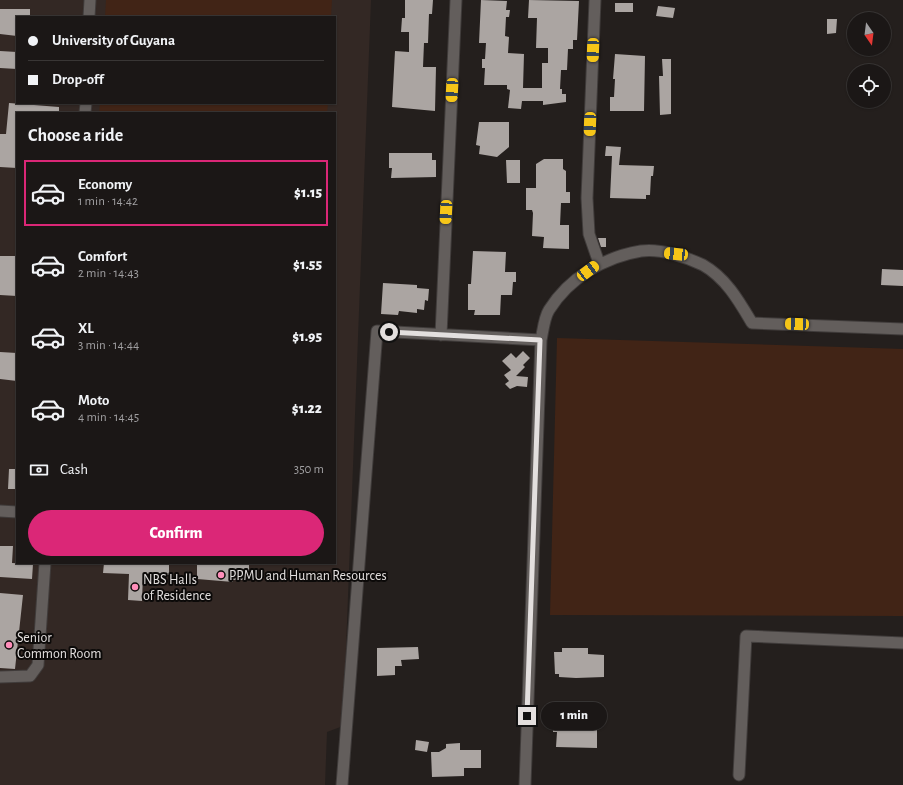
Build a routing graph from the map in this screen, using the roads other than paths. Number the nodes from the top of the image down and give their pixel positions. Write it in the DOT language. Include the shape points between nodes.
graph roads {
  1 [pos="90,0"];
  2 [pos="456,0"];
  3 [pos="595,0"];
  4 [pos="89,16"];
  5 [pos="598,263"];
  6 [pos="903,329"];
  7 [pos="441,335"];
  8 [pos="540,340"];
  9 [pos="0,511"];
  10 [pos="16,512"];
  11 [pos="45,564"];
  12 [pos="903,643"];
  13 [pos="0,677"];
  14 [pos="739,775"];
  15 [pos="342,785"];
  16 [pos="525,785"];
  1 -- 4 [label="street"];
  2 -- 7 [label="street"];
  3 -- 5 [label="street" via="588,198 589,234"];
  5 -- 6 [label="street" via="642,250 676,254 704,266 732,289 752,323"];
  5 -- 8 [label="street" via="568,286 548,311"];
  7 -- 8 [label="street"];
  7 -- 15 [label="street" via="377,331"];
  8 -- 16 [label="street"];
  9 -- 10 [label="street"];
  11 -- 13 [label="street" via="38,665 30,676"];
  12 -- 14 [label="street" via="746,636"];
}
